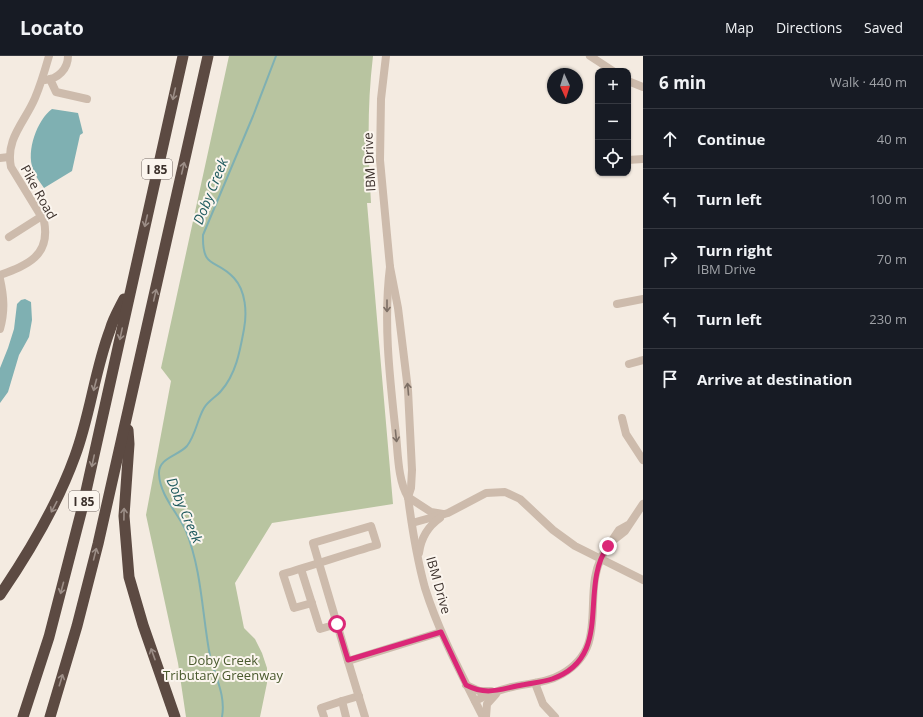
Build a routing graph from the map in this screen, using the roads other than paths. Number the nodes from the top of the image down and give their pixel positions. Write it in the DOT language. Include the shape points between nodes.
graph roads {
  1 [pos="49,56"];
  2 [pos="68,56"];
  3 [pos="183,56"];
  4 [pos="208,56"];
  5 [pos="386,56"];
  6 [pos="590,56"];
  7 [pos="608,68"];
  8 [pos="46,80"];
  9 [pos="631,83"];
  10 [pos="643,87"];
  11 [pos="87,99"];
  12 [pos="9,157"];
  13 [pos="0,158"];
  14 [pos="643,159"];
  15 [pos="631,160"];
  16 [pos="42,216"];
  17 [pos="9,237"];
  18 [pos="390,267"];
  19 [pos="0,275"];
  20 [pos="0,279"];
  21 [pos="132,283"];
  22 [pos="643,299"];
  23 [pos="617,304"];
  24 [pos="0,329"];
  25 [pos="643,360"];
  26 [pos="629,364"];
  27 [pos="128,415"];
  28 [pos="622,418"];
  29 [pos="642,457"];
  30 [pos="408,497"];
  31 [pos="643,504"];
  32 [pos="448,513"];
  33 [pos="412,523"];
  34 [pos="418,559"];
  35 [pos="600,560"];
  36 [pos="319,563"];
  37 [pos="301,569"];
  38 [pos="643,580"];
  39 [pos="0,595"];
  40 [pos="312,603"];
  41 [pos="337,624"];
  42 [pos="441,632"];
  43 [pos="348,660"];
  44 [pos="534,683"];
  45 [pos="466,685"];
  46 [pos="503,690"];
  47 [pos="359,696"];
  48 [pos="342,701"];
  49 [pos="475,701"];
  50 [pos="23,717"];
  51 [pos="50,717"];
  52 [pos="175,717"];
  53 [pos="324,717"];
  54 [pos="346,717"];
  55 [pos="365,717"];
  56 [pos="484,717"];
  57 [pos="555,717"];
  1 -- 8 [label="street, Pike Road"];
  2 -- 8 [label="street" via="68,63 62,72"];
  3 -- 21 [label="highway, I 85, one-way"];
  27 -- 4 [label="highway, I 85, one-way"];
  5 -- 18 [label="street, IBM Drive" via="380,99 379,134"];
  6 -- 7 [label="street"];
  8 -- 11 [label="street" via="56,92"];
  8 -- 12 [label="street, Pike Road" via="10,144"];
  9 -- 10 [label="street"];
  12 -- 13 [label="street"];
  12 -- 16 [label="street, Pike Road" via="11,167"];
  14 -- 15 [label="street"];
  16 -- 17 [label="street"];
  16 -- 19 [label="street, Pike Road" via="46,231 45,241 37,256 22,267"];
  18 -- 30 [label="street, IBM Drive, one-way" via="387,302 391,381 399,458 404,489"];
  30 -- 18 [label="street, IBM Drive, one-way" via="412,488 408,390"];
  20 -- 24 [label="street" via="4,297 4,315"];
  21 -- 39 [label="highway, one-way" via="110,330 76,455 56,504 29,552"];
  21 -- 50 [label="highway, I 85, one-way" via="75,537 49,637"];
  22 -- 23 [label="street"];
  25 -- 26 [label="street"];
  51 -- 27 [label="highway, I 85, one-way" via="87,586"];
  52 -- 27 [label="highway, one-way" via="128,577 124,516 129,444"];
  28 -- 29 [label="street" via="626,434"];
  30 -- 32 [label="street" via="430,512"];
  30 -- 33 [label="street, IBM Drive"];
  31 -- 35 [label="street" via="628,525 619,530"];
  32 -- 33 [label="street"];
  32 -- 34 [label="street" via="427,529"];
  32 -- 35 [label="street" via="486,493 508,493 520,499 569,542"];
  33 -- 34 [label="street, IBM Drive"];
  34 -- 42 [label="street, IBM Drive"];
  35 -- 38 [label="street"];
  35 -- 44 [label="street" via="594,578 592,631 585,651 563,674"];
  36 -- 36 [label="street" via="377,545 371,526 313,543"];
  36 -- 37 [label="street"];
  36 -- 41 [label="street"];
  37 -- 40 [label="street"];
  37 -- 40 [label="street" via="283,574 294,608"];
  40 -- 41 [label="street" via="320,629"];
  41 -- 43 [label="street"];
  42 -- 43 [label="street"];
  42 -- 45 [label="street, IBM Drive"];
  43 -- 47 [label="street"];
  44 -- 46 [label="street"];
  44 -- 57 [label="street" via="543,704"];
  45 -- 46 [label="street" via="482,692"];
  45 -- 49 [label="street, IBM Drive"];
  46 -- 49 [label="street"];
  46 -- 56 [label="street" via="488,701"];
  47 -- 48 [label="street"];
  47 -- 55 [label="street"];
  48 -- 53 [label="street" via="321,708"];
  48 -- 54 [label="street"];
  49 -- 56 [label="street, IBM Drive"];
}
